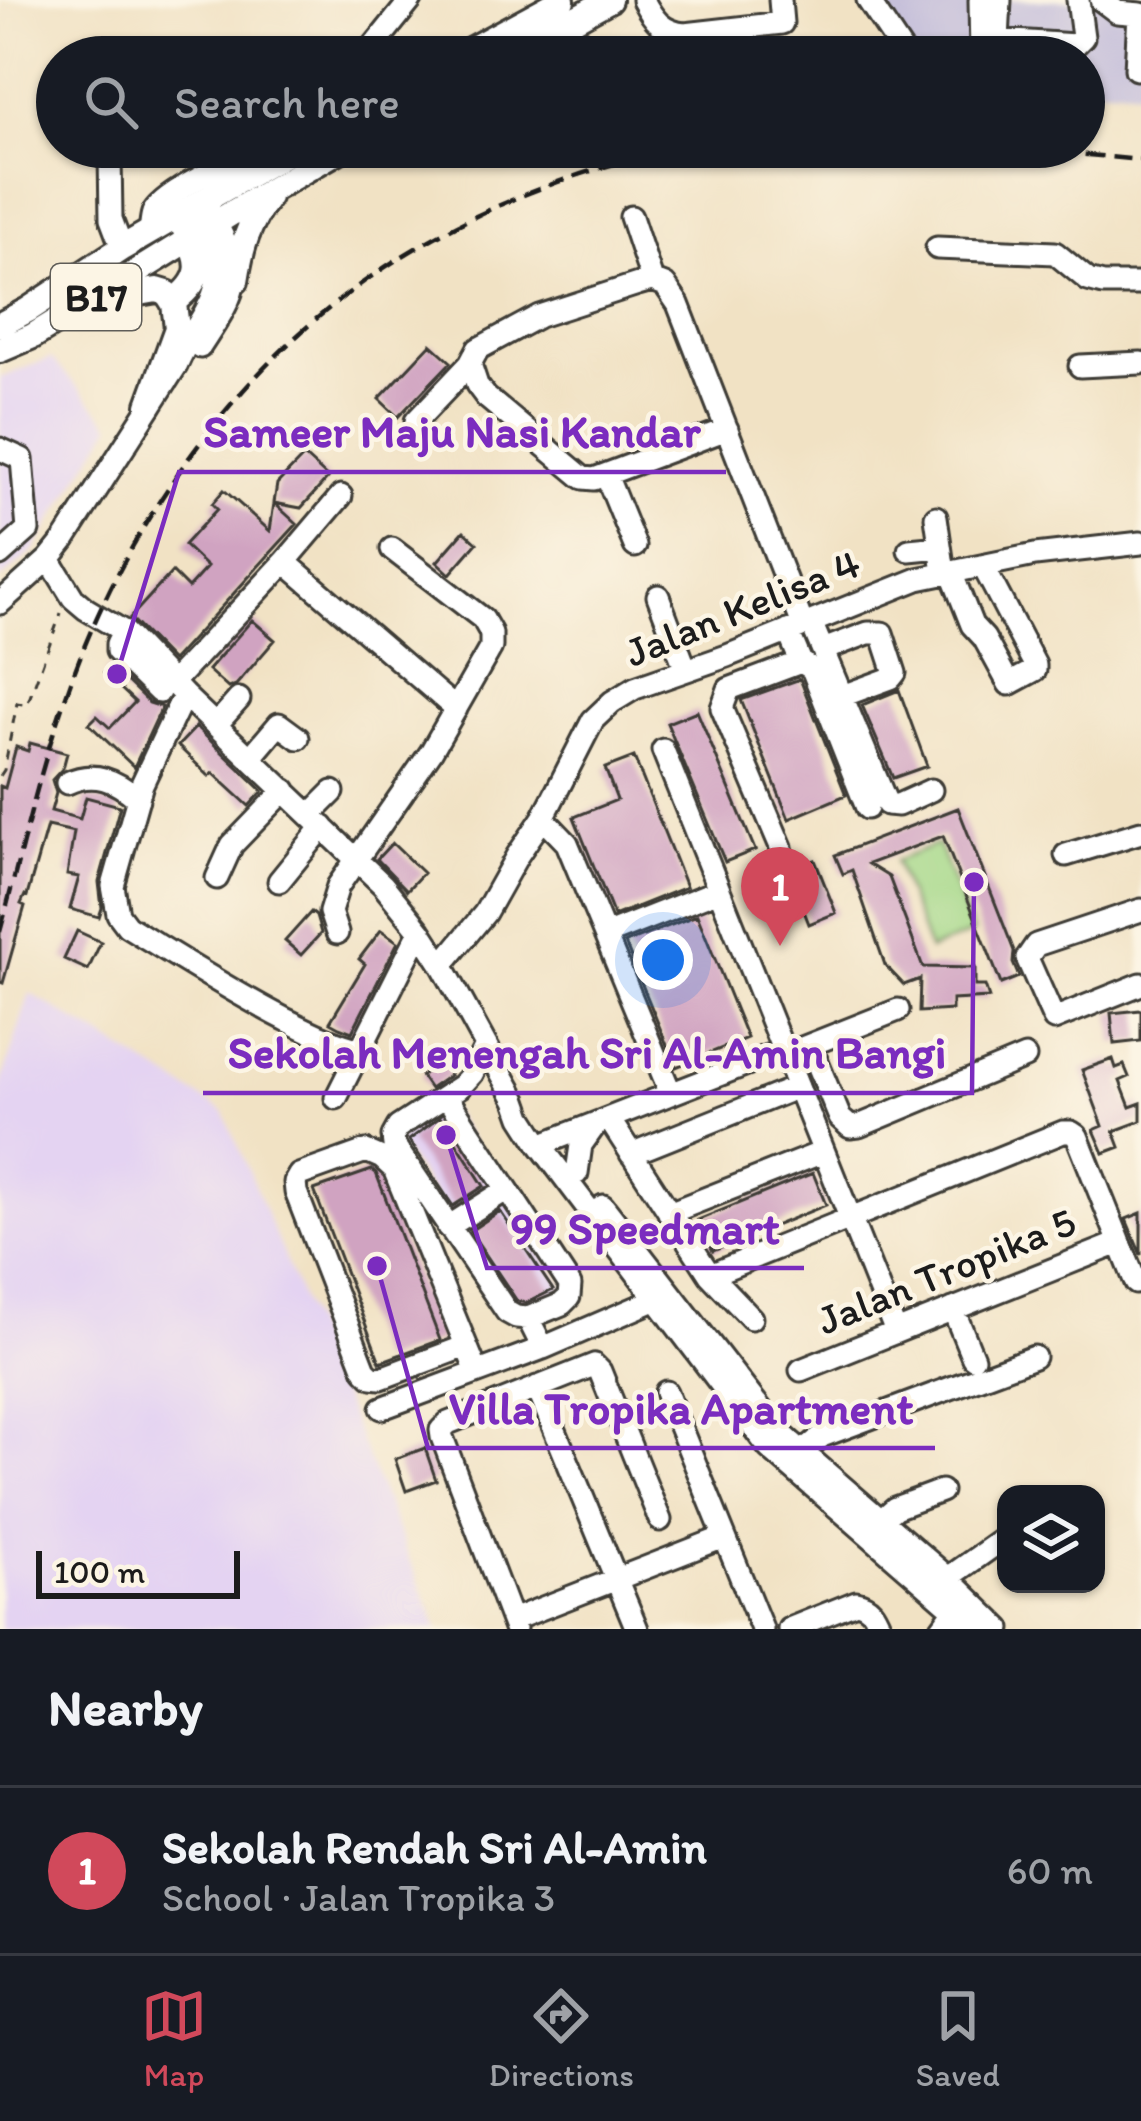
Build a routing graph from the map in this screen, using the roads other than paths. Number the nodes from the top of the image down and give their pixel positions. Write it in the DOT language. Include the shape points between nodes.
graph roads {
  1 [pos="411,0"];
  2 [pos="562,0"];
  3 [pos="609,0"];
  4 [pos="643,0"];
  5 [pos="780,0"];
  6 [pos="868,0"];
  7 [pos="980,0"];
  8 [pos="1000,0"];
  9 [pos="1078,0"];
  10 [pos="1101,0"];
  11 [pos="1140,14"];
  12 [pos="382,36"];
  13 [pos="496,36"];
  14 [pos="544,36"];
  15 [pos="892,36"];
  16 [pos="981,36"];
  17 [pos="998,36"];
  18 [pos="1083,36"];
  19 [pos="1136,69"];
  20 [pos="110,168"];
  21 [pos="230,168"];
  22 [pos="243,168"];
  23 [pos="308,168"];
  24 [pos="277,186"];
  25 [pos="631,218"];
  26 [pos="197,219"];
  27 [pos="150,232"];
  28 [pos="122,248"];
  29 [pos="938,248"];
  30 [pos="236,280"];
  31 [pos="652,280"];
  32 [pos="1141,284"];
  33 [pos="173,302"];
  34 [pos="85,303"];
  35 [pos="0,325"];
  36 [pos="0,350"];
  37 [pos="1141,363"];
  38 [pos="470,364"];
  39 [pos="176,366"];
  40 [pos="1080,366"];
  41 [pos="149,405"];
  42 [pos="416,421"];
  43 [pos="727,428"];
  44 [pos="0,449"];
  45 [pos="606,475"];
  46 [pos="341,496"];
  47 [pos="936,517"];
  48 [pos="1141,543"];
  49 [pos="634,546"];
  50 [pos="940,547"];
  51 [pos="392,548"];
  52 [pos="909,550"];
  53 [pos="0,555"];
  54 [pos="49,559"];
  55 [pos="285,562"];
  56 [pos="983,566"];
  57 [pos="948,573"];
  58 [pos="658,596"];
  59 [pos="0,603"];
  60 [pos="801,626"];
  61 [pos="823,650"];
  62 [pos="801,662"];
  63 [pos="686,670"];
  64 [pos="178,694"];
  65 [pos="842,696"];
  66 [pos="239,699"];
  67 [pos="456,710"];
  68 [pos="216,725"];
  69 [pos="298,738"];
  70 [pos="168,750"];
  71 [pos="663,751"];
  72 [pos="251,758"];
  73 [pos="67,783"];
  74 [pos="285,790"];
  75 [pos="931,790"];
  76 [pos="332,791"];
  77 [pos="138,799"];
  78 [pos="867,808"];
  79 [pos="543,818"];
  80 [pos="317,821"];
  81 [pos="1141,832"];
  82 [pos="781,848"];
  83 [pos="1066,855"];
  84 [pos="358,860"];
  85 [pos="217,878"];
  86 [pos="279,881"];
  87 [pos="719,890"];
  88 [pos="1141,910"];
  89 [pos="337,933"];
  90 [pos="423,935"];
  91 [pos="605,935"];
  92 [pos="442,965"];
  93 [pos="1141,984"];
  94 [pos="898,1010"];
  95 [pos="811,1045"];
  96 [pos="486,1046"];
  97 [pos="361,1050"];
  98 [pos="784,1053"];
  99 [pos="1025,1057"];
  100 [pos="798,1087"];
  101 [pos="671,1094"];
  102 [pos="446,1096"];
  103 [pos="336,1098"];
  104 [pos="516,1100"];
  105 [pos="536,1116"];
  106 [pos="596,1123"];
  107 [pos="546,1143"];
  108 [pos="824,1151"];
  109 [pos="631,1154"];
  110 [pos="577,1173"];
  111 [pos="506,1190"];
  112 [pos="669,1213"];
  113 [pos="850,1218"];
  114 [pos="448,1227"];
  115 [pos="1120,1243"];
  116 [pos="710,1274"];
  117 [pos="1136,1283"];
  118 [pos="664,1296"];
  119 [pos="953,1309"];
  120 [pos="528,1318"];
  121 [pos="751,1318"];
  122 [pos="896,1332"];
  123 [pos="466,1346"];
  124 [pos="543,1348"];
  125 [pos="443,1355"];
  126 [pos="1034,1357"];
  127 [pos="973,1358"];
  128 [pos="802,1370"];
  129 [pos="477,1372"];
  130 [pos="454,1380"];
  131 [pos="537,1387"];
  132 [pos="666,1392"];
  133 [pos="382,1408"];
  134 [pos="803,1452"];
  135 [pos="941,1491"];
  136 [pos="660,1520"];
  137 [pos="878,1528"];
  138 [pos="724,1537"];
  139 [pos="997,1543"];
  140 [pos="948,1578"];
  141 [pos="616,1579"];
  142 [pos="514,1624"];
  143 [pos="950,1626"];
  144 [pos="637,1629"];
  145 [pos="762,1629"];
  146 [pos="789,1629"];
  147 [pos="881,1629"];
  148 [pos="977,1629"];
  149 [pos="1000,1629"];
  1 -- 12 [label="street"];
  2 -- 13 [label="main road"];
  3 -- 14 [label="main road"];
  4 -- 5 [label="street" via="663,27 685,34 782,23"];
  6 -- 15 [label="street"];
  7 -- 16 [label="street"];
  8 -- 17 [label="street"];
  9 -- 18 [label="street"];
  10 -- 11 [label="street"];
  11 -- 19 [label="street"];
  20 -- 28 [label="street" via="111,219"];
  21 -- 27 [label="street" via="161,202"];
  22 -- 26 [label="main road, B17"];
  23 -- 24 [label="main road, B17"];
  24 -- 26 [label="main road, B17"];
  24 -- 30 [label="main road" via="249,226"];
  25 -- 31 [label="street"];
  26 -- 27 [label="main road, B17"];
  26 -- 30 [label="street" via="233,261"];
  26 -- 33 [label="main road" via="199,271"];
  26 -- 34 [label="main road, B17"];
  26 -- 39 [label="street" via="218,285"];
  27 -- 28 [label="main road, B17"];
  28 -- 35 [label="main road, B17"];
  29 -- 32 [label="street" via="1055,253 1088,280"];
  30 -- 39 [label="street" via="200,347"];
  31 -- 38 [label="street" via="539,316 478,349"];
  31 -- 43 [label="street" via="673,293"];
  33 -- 34 [label="main road" via="167,293 142,290"];
  33 -- 41 [label="main road" via="178,328"];
  34 -- 36 [label="main road, B17"];
  37 -- 40 [label="street"];
  38 -- 42 [label="street"];
  38 -- 45 [label="street" via="486,397 574,472"];
  39 -- 41 [label="street"];
  41 -- 54 [label="street"];
  43 -- 45 [label="street"];
  43 -- 60 [label="street"];
  44 -- 53 [label="street" via="22,459 28,530"];
  45 -- 49 [label="street"];
  46 -- 55 [label="street"];
  47 -- 50 [label="street"];
  48 -- 56 [label="street, Jalan Kelisa 4"];
  50 -- 52 [label="street"];
  50 -- 57 [label="street"];
  51 -- 67 [label="street" via="491,633"];
  54 -- 59 [label="street"];
  54 -- 64 [label="street" via="74,598 123,631"];
  55 -- 64 [label="street"];
  55 -- 67 [label="street"];
  56 -- 57 [label="street, Jalan Kelisa 4"];
  56 -- 57 [label="street" via="1035,665 1009,684"];
  57 -- 60 [label="street, Jalan Kelisa 4"];
  58 -- 63 [label="street"];
  60 -- 61 [label="street"];
  60 -- 62 [label="street"];
  60 -- 63 [label="street, Jalan Kelisa 4"];
  61 -- 65 [label="street"];
  61 -- 65 [label="street" via="882,633 895,674"];
  62 -- 78 [label="street" via="812,669"];
  62 -- 82 [label="street" via="729,689 722,708"];
  63 -- 79 [label="street, Jalan Kelisa 4" via="634,688 593,720"];
  64 -- 68 [label="street"];
  64 -- 70 [label="street"];
  64 -- 77 [label="street"];
  65 -- 75 [label="street" via="887,804"];
  66 -- 68 [label="street"];
  67 -- 84 [label="street"];
  68 -- 72 [label="street"];
  69 -- 72 [label="street" via="279,724"];
  71 -- 87 [label="street"];
  72 -- 74 [label="street"];
  73 -- 77 [label="street" via="101,777"];
  74 -- 80 [label="street"];
  74 -- 85 [label="street" via="232,845"];
  76 -- 80 [label="street"];
  77 -- 97 [label="street" via="113,886 128,926 250,1002"];
  79 -- 91 [label="street" via="567,843"];
  79 -- 92 [label="street, Jalan Kelisa 4"];
  80 -- 84 [label="street"];
  80 -- 86 [label="street"];
  81 -- 83 [label="street"];
  84 -- 89 [label="street" via="334,893"];
  84 -- 90 [label="street"];
  87 -- 91 [label="street"];
  87 -- 98 [label="street"];
  88 -- 93 [label="street" via="1036,945 1027,958 1054,1019"];
  90 -- 92 [label="street"];
  90 -- 97 [label="street"];
  91 -- 101 [label="street"];
  92 -- 96 [label="street"];
  94 -- 95 [label="street"];
  95 -- 98 [label="street"];
  95 -- 99 [label="street" via="850,1126"];
  96 -- 102 [label="street" via="472,1074"];
  96 -- 104 [label="street"];
  97 -- 103 [label="street"];
  98 -- 100 [label="street"];
  98 -- 101 [label="street"];
  100 -- 108 [label="street"];
  100 -- 109 [label="street"];
  101 -- 106 [label="street"];
  102 -- 111 [label="street"];
  102 -- 114 [label="street" via="393,1136"];
  104 -- 105 [label="street"];
  104 -- 107 [label="street"];
  105 -- 106 [label="street" via="555,1126"];
  105 -- 107 [label="street"];
  106 -- 107 [label="street"];
  106 -- 109 [label="street"];
  106 -- 110 [label="street" via="580,1145"];
  107 -- 110 [label="street"];
  107 -- 118 [label="street"];
  108 -- 112 [label="street"];
  108 -- 113 [label="street"];
  109 -- 112 [label="street"];
  110 -- 118 [label="street"];
  111 -- 114 [label="street"];
  111 -- 120 [label="street" via="570,1285 562,1304"];
  112 -- 116 [label="street"];
  113 -- 115 [label="street" via="1071,1132"];
  113 -- 116 [label="street"];
  113 -- 122 [label="street"];
  114 -- 120 [label="street" via="507,1312"];
  115 -- 117 [label="street"];
  115 -- 119 [label="street, Jalan Tropika 5"];
  116 -- 121 [label="street"];
  118 -- 124 [label="street"];
  118 -- 134 [label="street"];
  118 -- 137 [label="street" via="769,1448"];
  119 -- 122 [label="street, Jalan Tropika 5"];
  119 -- 127 [label="street"];
  120 -- 124 [label="street"];
  122 -- 128 [label="street, Jalan Tropika 5"];
  123 -- 125 [label="street"];
  123 -- 125 [label="street" via="394,1169 366,1151 299,1175 296,1192 365,1370 381,1378"];
  123 -- 129 [label="street"];
  124 -- 129 [label="street"];
  125 -- 130 [label="street"];
  126 -- 134 [label="street" via="821,1436"];
  129 -- 130 [label="street"];
  130 -- 133 [label="street"];
  131 -- 136 [label="street" via="594,1365 600,1371"];
  131 -- 141 [label="street"];
  131 -- 142 [label="street" via="441,1430"];
  132 -- 138 [label="street"];
  134 -- 137 [label="street"];
  135 -- 137 [label="street" via="895,1508"];
  137 -- 140 [label="street"];
  137 -- 143 [label="street" via="876,1552"];
  137 -- 148 [label="street"];
  138 -- 141 [label="street"];
  138 -- 145 [label="street"];
  139 -- 140 [label="street"];
  140 -- 149 [label="street"];
  141 -- 142 [label="street"];
  141 -- 144 [label="street"];
  146 -- 147 [label="street" via="856,1602 873,1611"];
}
